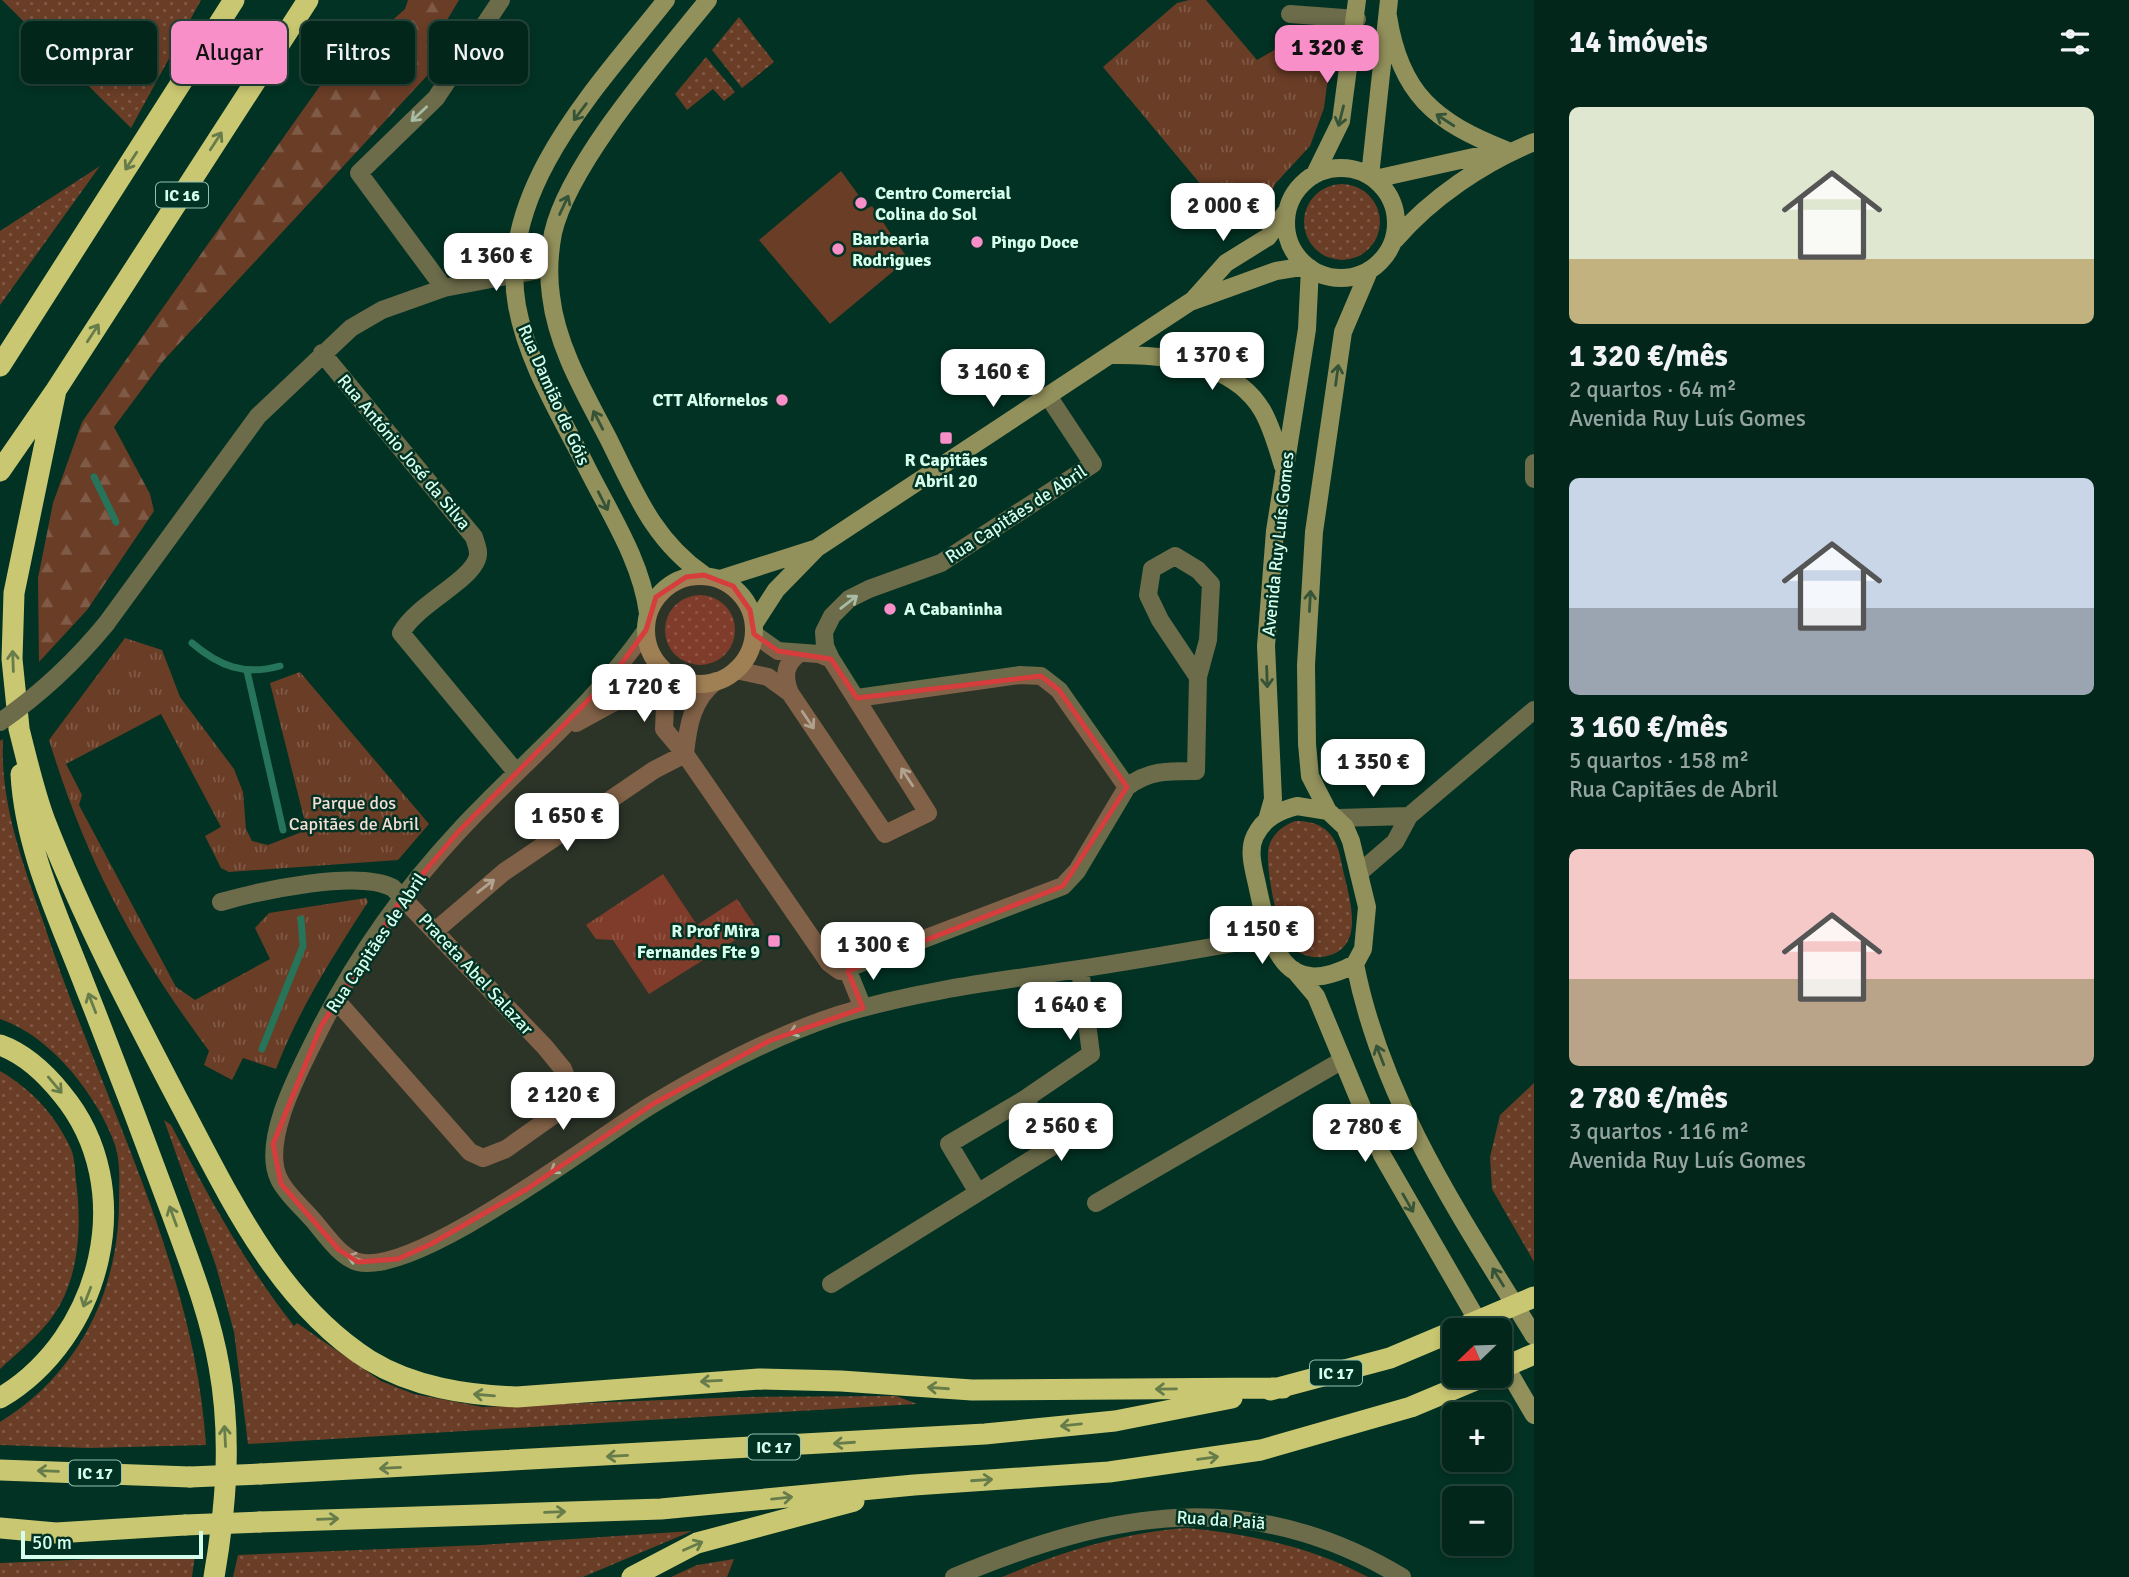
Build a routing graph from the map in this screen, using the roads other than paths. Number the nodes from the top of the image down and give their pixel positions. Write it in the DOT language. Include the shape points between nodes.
graph roads {
  1 [pos="234,0"];
  2 [pos="308,0"];
  3 [pos="501,0"];
  4 [pos="666,0"];
  5 [pos="708,0"];
  6 [pos="1357,0"];
  7 [pos="1389,8"];
  8 [pos="1290,14"];
  9 [pos="1357,19"];
  10 [pos="1521,146"];
  11 [pos="1315,174"];
  12 [pos="1373,177"];
  13 [pos="1288,209"];
  14 [pos="1393,243"];
  15 [pos="1309,267"];
  16 [pos="549,268"];
  17 [pos="1369,271"];
  18 [pos="514,274"];
  19 [pos="444,288"];
  20 [pos="1190,303"];
  21 [pos="323,353"];
  22 [pos="1111,355"];
  23 [pos="0,366"];
  24 [pos="56,390"];
  25 [pos="1048,396"];
  26 [pos="1534,463"];
  27 [pos="1285,470"];
  28 [pos="0,471"];
  29 [pos="1534,480"];
  30 [pos="817,548"];
  31 [pos="712,577"];
  32 [pos="647,622"];
  33 [pos="754,629"];
  34 [pos="800,653"];
  35 [pos="831,659"];
  36 [pos="736,670"];
  37 [pos="669,673"];
  38 [pos="1198,677"];
  39 [pos="716,681"];
  40 [pos="790,692"];
  41 [pos="857,698"];
  42 [pos="1534,710"];
  43 [pos="9,726"];
  44 [pos="564,730"];
  45 [pos="685,754"];
  46 [pos="516,772"];
  47 [pos="1127,787"];
  48 [pos="1333,815"];
  49 [pos="1409,816"];
  50 [pos="1267,820"];
  51 [pos="1359,873"];
  52 [pos="403,897"];
  53 [pos="221,902"];
  54 [pos="435,932"];
  55 [pos="1268,937"];
  56 [pos="1355,964"];
  57 [pos="1291,968"];
  58 [pos="1080,969"];
  59 [pos="848,971"];
  60 [pos="336,1000"];
  61 [pos="863,1008"];
  62 [pos="0,1045"];
  63 [pos="1341,1061"];
  64 [pos="1025,1099"];
  65 [pos="977,1191"];
  66 [pos="1096,1203"];
  67 [pos="831,1284"];
  68 [pos="1534,1297"];
  69 [pos="1476,1318"];
  70 [pos="1484,1318"];
  71 [pos="1534,1335"];
  72 [pos="1442,1336"];
  73 [pos="1534,1354"];
  74 [pos="1512,1364"];
  75 [pos="1512,1377"];
  76 [pos="1283,1388"];
  77 [pos="1456,1388"];
  78 [pos="0,1398"];
  79 [pos="1534,1415"];
  80 [pos="0,1469"];
  81 [pos="914,1485"];
  82 [pos="0,1528"];
  83 [pos="214,1577"];
  84 [pos="632,1577"];
  85 [pos="954,1577"];
  86 [pos="1402,1577"];
  1 -- 23 [label="highway, one-way"];
  24 -- 2 [label="highway, IC 16, one-way"];
  3 -- 19 [label="street, one-way" via="436,98 359,173"];
  4 -- 18 [label="street, Rua Damião de Góis, one-way" via="559,140 537,177 518,238"];
  16 -- 5 [label="street, Rua Damião de Góis, one-way" via="554,232 585,162"];
  6 -- 9 [label="street"];
  10 -- 7 [label="street, one-way" via="1451,125 1434,113 1416,94 1393,46"];
  7 -- 12 [label="street"];
  8 -- 9 [label="street"];
  9 -- 11 [label="street, one-way" via="1341,121"];
  10 -- 12 [label="street"];
  10 -- 14 [label="street" via="1460,183 1414,218"];
  11 -- 12 [label="street" via="1343,167"];
  11 -- 13 [label="street" via="1298,188"];
  12 -- 14 [label="street" via="1388,192 1395,208"];
  13 -- 15 [label="street" via="1289,241"];
  13 -- 20 [label="street" via="1268,237 1226,264"];
  14 -- 17 [label="street"];
  15 -- 17 [label="street" via="1339,278"];
  15 -- 20 [label="street" via="1276,271"];
  15 -- 27 [label="street, Avenida Ruy Luís Gomes" via="1307,329"];
  16 -- 18 [label="street"];
  31 -- 16 [label="street, Rua Damião de Góis, one-way" via="666,544 650,522 580,384 556,319"];
  48 -- 17 [label="street, Avenida Ruy Luís Gomes, one-way" via="1310,776 1307,744 1306,665 1314,532 1343,332"];
  18 -- 19 [label="street"];
  18 -- 32 [label="street, Rua Damião de Góis, one-way" via="516,304 528,347 639,569"];
  19 -- 21 [label="street" via="382,310 351,328"];
  20 -- 22 [label="street"];
  21 -- 43 [label="street, bridge" via="258,416 106,624 71,666"];
  21 -- 46 [label="street, Rua António José da Silva" via="474,537 478,551 471,569 409,619 401,634"];
  22 -- 25 [label="street"];
  22 -- 27 [label="street" via="1160,357 1218,372 1261,408"];
  24 -- 28 [label="highway, IC 16"];
  43 -- 24 [label="highway, one-way" via="14,593"];
  25 -- 30 [label="street"];
  35 -- 25 [label="street, Rua Capitães de Abril, one-way" via="824,632 832,616 849,600 941,563 1094,464"];
  26 -- 29 [label="street"];
  27 -- 50 [label="street, Avenida Ruy Luís Gomes, one-way" via="1266,646 1273,799"];
  30 -- 31 [label="street"];
  30 -- 33 [label="street" via="776,590"];
  31 -- 32 [label="street" via="686,577 669,584 656,597"];
  31 -- 33 [label="street" via="743,597"];
  32 -- 37 [label="street" via="648,645"];
  32 -- 44 [label="street, Rua Capitães de Abril" via="613,675"];
  33 -- 34 [label="street" via="778,650"];
  33 -- 36 [label="street" via="751,648"];
  34 -- 35 [label="street"];
  34 -- 40 [label="street" via="787,667"];
  35 -- 41 [label="street"];
  36 -- 39 [label="street"];
  36 -- 40 [label="street" via="761,675"];
  37 -- 39 [label="street" via="687,682"];
  37 -- 44 [label="street, Rua Capitães de Abril"];
  37 -- 45 [label="street" via="664,729"];
  38 -- 38 [label="street" via="1148,594 1152,569 1175,556 1211,584 1208,640"];
  38 -- 47 [label="street" via="1195,771 1155,772"];
  39 -- 45 [label="street" via="692,712"];
  40 -- 41 [label="street, one-way" via="885,834 928,813"];
  41 -- 47 [label="street" via="1041,676 1059,690"];
  42 -- 49 [label="street"];
  76 -- 43 [label="highway, one-way" via="972,1390 759,1379 505,1396 435,1387 370,1360 292,1290 220,1180 136,1021 66,871"];
  83 -- 43 [label="highway, one-way" via="226,1504 226,1435 219,1367 201,1295 29,834"];
  44 -- 46 [label="street, Rua Capitães de Abril"];
  54 -- 45 [label="street, one-way" via="505,872 654,770"];
  45 -- 59 [label="street" via="829,964"];
  46 -- 52 [label="street, Rua Capitães de Abril"];
  47 -- 59 [label="street" via="1063,887"];
  48 -- 49 [label="street"];
  48 -- 50 [label="street" via="1297,806"];
  48 -- 51 [label="street" via="1351,841"];
  49 -- 51 [label="street" via="1395,842"];
  50 -- 55 [label="street" via="1255,836 1251,853"];
  51 -- 56 [label="street" via="1367,926"];
  52 -- 53 [label="street" via="384,884 358,881 265,889"];
  52 -- 54 [label="street, Praceta Abel Salazar"];
  52 -- 60 [label="street, Rua Capitães de Abril"];
  54 -- 60 [label="street, Praceta Abel Salazar" via="545,1047 568,1079 572,1090 561,1110 515,1143 484,1158 470,1152"];
  55 -- 57 [label="street" via="1274,951"];
  55 -- 58 [label="street"];
  56 -- 57 [label="street" via="1321,977"];
  71 -- 56 [label="street, one-way" via="1418,1142 1377,1047"];
  57 -- 63 [label="street" via="1316,996"];
  58 -- 61 [label="street" via="954,988"];
  58 -- 64 [label="street" via="1091,1054"];
  59 -- 61 [label="street"];
  61 -- 60 [label="street, Rua Capitães de Abril, one-way" via="769,1041 653,1104 527,1189 431,1244 398,1259 358,1262 348,1257 281,1184 272,1159 281,1119"];
  62 -- 78 [label="highway, one-way" via="47,1075 88,1130 98,1157 104,1212 99,1254 78,1321 26,1381"];
  63 -- 66 [label="street"];
  63 -- 69 [label="street, one-way" via="1382,1155"];
  64 -- 65 [label="street" via="949,1144"];
  64 -- 65 [label="street" via="1053,1146"];
  65 -- 67 [label="street"];
  68 -- 70 [label="highway, IC 17, bridge"];
  72 -- 76 [label="highway, IC 17" via="1390,1358"];
  73 -- 74 [label="highway, bridge"];
  75 -- 79 [label="street"];
  76 -- 80 [label="highway, IC 17, one-way, bridge" via="1115,1421 985,1434 261,1475 190,1477"];
  81 -- 77 [label="highway, one-way" via="1109,1472 1261,1450 1411,1407"];
  82 -- 81 [label="highway, one-way, bridge" via="56,1533 661,1509"];
  84 -- 81 [label="highway, one-way" via="697,1543"];
  85 -- 86 [label="street, Rua da Paiã" via="1015,1551 1171,1516 1246,1519 1286,1526 1355,1551"];
}
